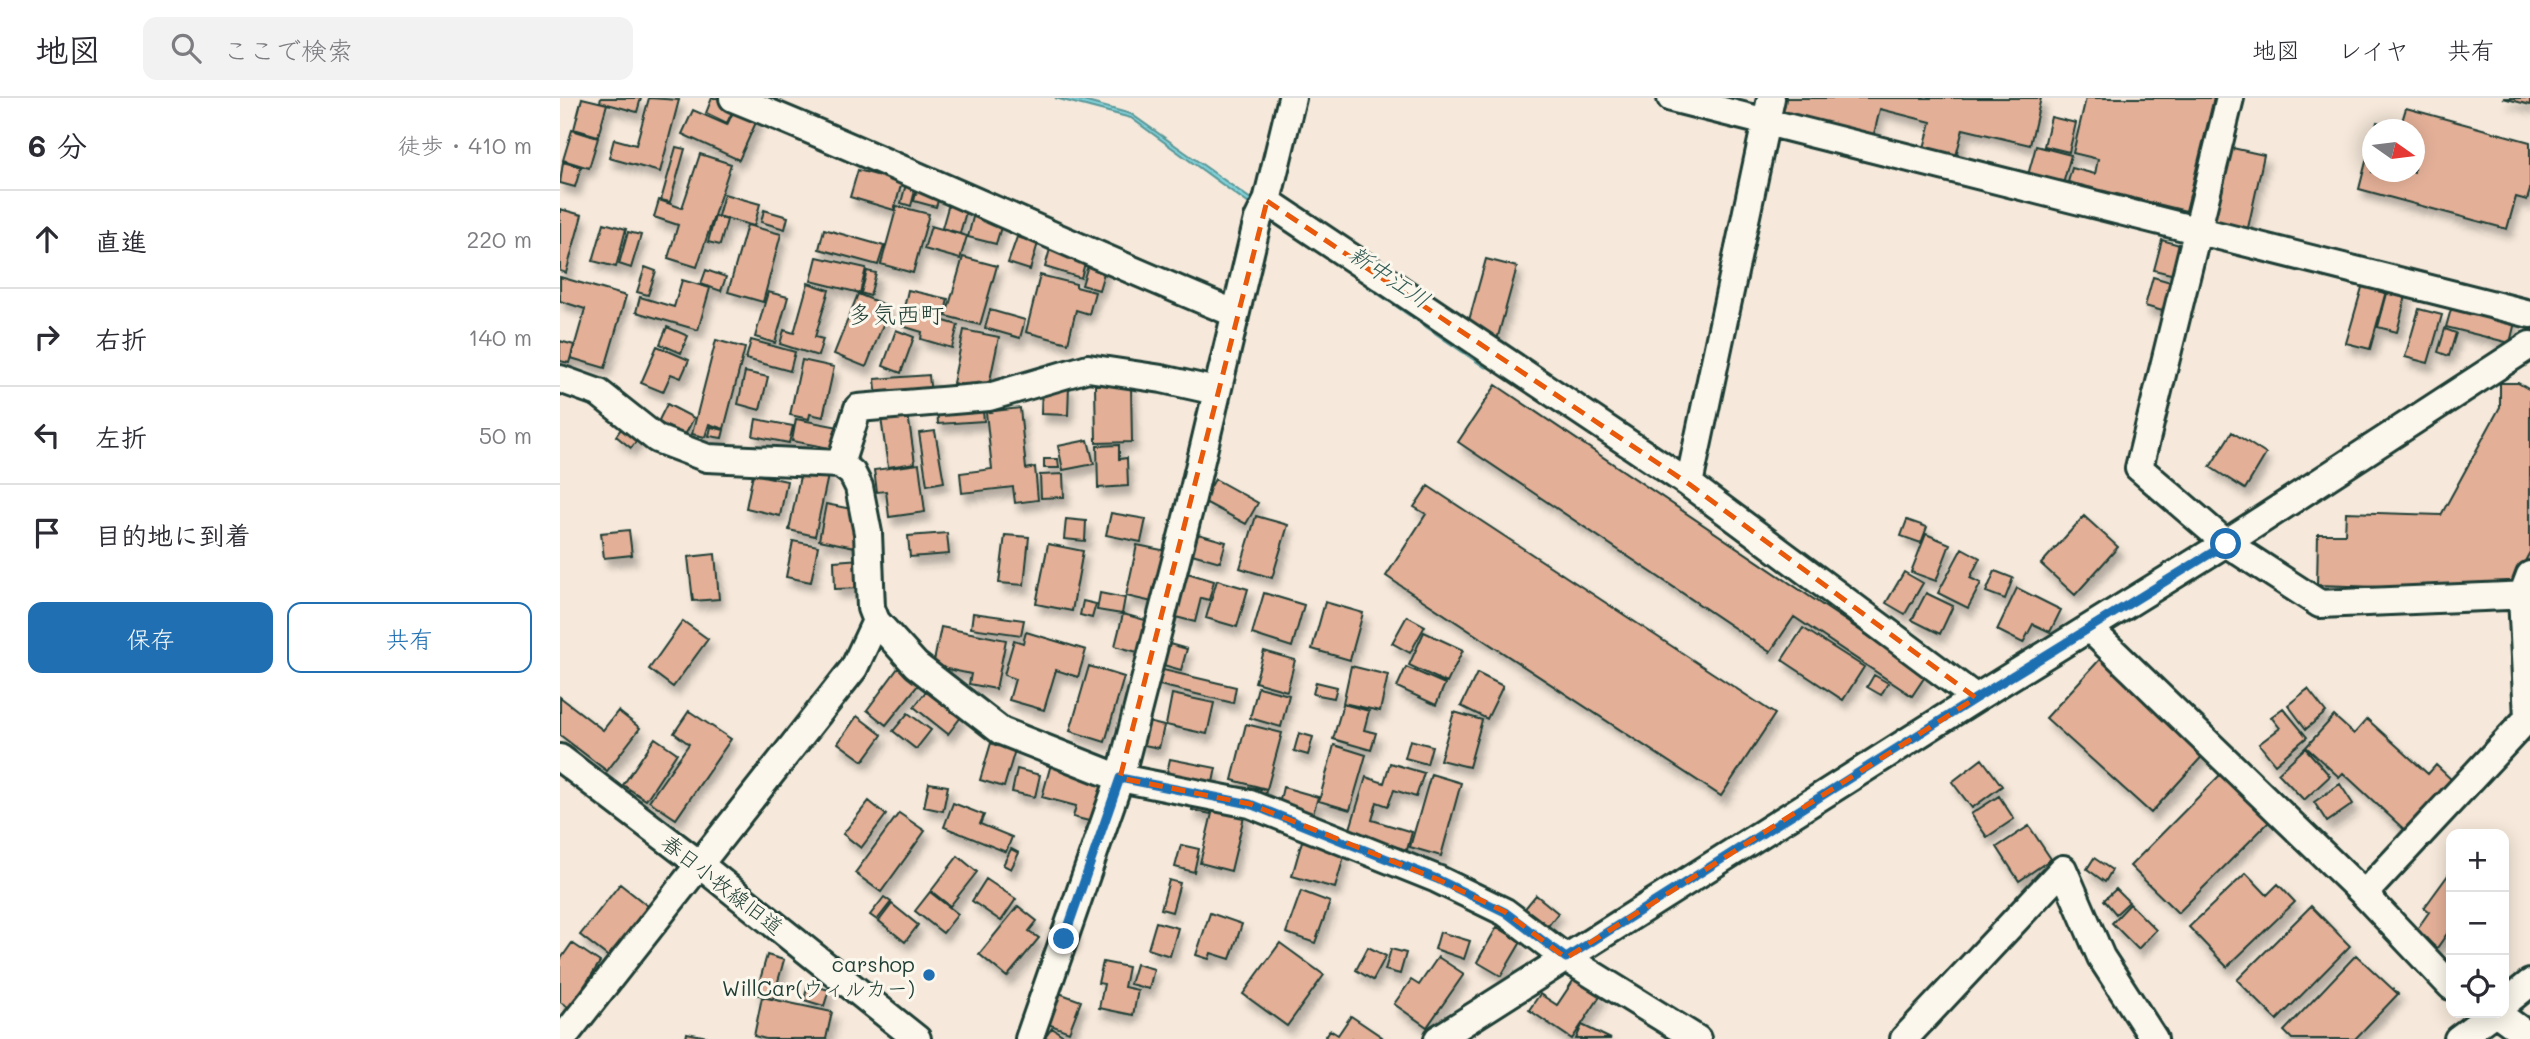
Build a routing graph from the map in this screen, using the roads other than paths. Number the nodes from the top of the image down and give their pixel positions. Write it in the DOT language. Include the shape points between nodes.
graph roads {
  1 [pos="733,98"];
  2 [pos="1292,98"];
  3 [pos="1671,98"];
  4 [pos="2230,98"];
  5 [pos="1768,109"];
  6 [pos="1267,201"];
  7 [pos="2197,230"];
  8 [pos="1234,313"];
  9 [pos="2530,314"];
  10 [pos="2530,345"];
  11 [pos="560,379"];
  12 [pos="1216,391"];
  13 [pos="840,464"];
  14 [pos="1689,484"];
  15 [pos="2226,544"];
  16 [pos="2527,588"];
  17 [pos="876,621"];
  18 [pos="2090,629"];
  19 [pos="1976,698"];
  20 [pos="560,758"];
  21 [pos="1120,778"];
  22 [pos="699,864"];
  23 [pos="2364,894"];
  24 [pos="1566,958"];
  25 [pos="2446,981"];
  26 [pos="2530,984"];
  27 [pos="2509,1000"];
  28 [pos="2485,1018"];
  29 [pos="2499,1018"];
  30 [pos="1454,1035"];
  31 [pos="2530,1037"];
  32 [pos="562,1039"];
  33 [pos="917,1039"];
  34 [pos="1029,1039"];
  35 [pos="1697,1039"];
  36 [pos="1904,1039"];
  37 [pos="2154,1039"];
  38 [pos="2458,1039"];
  1 -- 8 [label="street"];
  2 -- 6 [label="street"];
  3 -- 5 [label="street"];
  4 -- 7 [label="street"];
  5 -- 7 [label="street"];
  5 -- 14 [label="street"];
  6 -- 8 [label="street" via="1258,219"];
  6 -- 14 [label="street"];
  7 -- 9 [label="street"];
  7 -- 15 [label="street" via="2139,468"];
  8 -- 12 [label="street"];
  10 -- 15 [label="street"];
  11 -- 13 [label="street" via="599,393 657,439 707,458"];
  12 -- 13 [label="street" via="1088,369 989,397 858,408"];
  12 -- 21 [label="street"];
  13 -- 17 [label="street" via="852,473 861,497"];
  14 -- 19 [label="street"];
  15 -- 16 [label="street" via="2320,604"];
  15 -- 18 [label="street"];
  16 -- 23 [label="street" via="2528,718"];
  17 -- 21 [label="street" via="916,665 1001,731"];
  17 -- 22 [label="street" via="854,668"];
  18 -- 19 [label="street"];
  18 -- 23 [label="street"];
  19 -- 24 [label="street"];
  20 -- 22 [label="street, 春日小牧線旧道"];
  21 -- 24 [label="street" via="1250,804 1412,869 1505,912"];
  21 -- 34 [label="street"];
  22 -- 32 [label="street"];
  22 -- 33 [label="street, 春日小牧線旧道"];
  23 -- 25 [label="street"];
  24 -- 30 [label="street"];
  24 -- 35 [label="street"];
  26 -- 27 [label="street"];
  28 -- 38 [label="street"];
  29 -- 31 [label="street"];
  36 -- 37 [label="street" via="2063,869 2101,957"];
}
